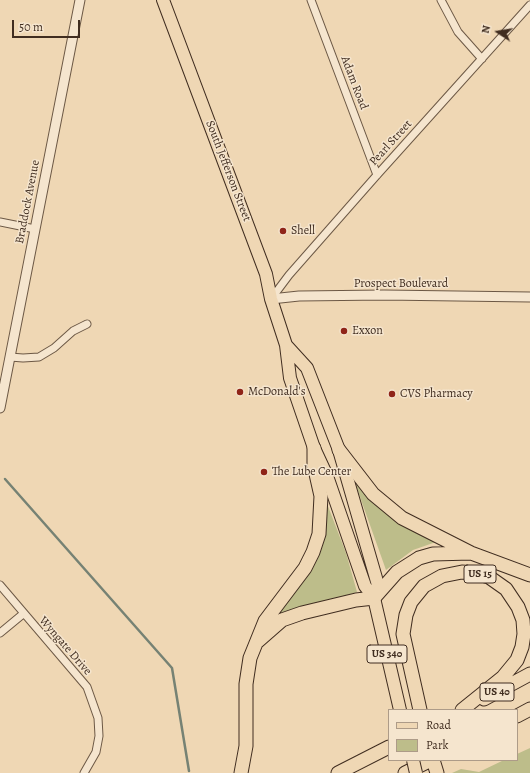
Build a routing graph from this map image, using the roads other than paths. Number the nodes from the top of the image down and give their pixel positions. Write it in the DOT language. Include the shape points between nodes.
graph roads {
  1 [pos="80,0"];
  2 [pos="163,0"];
  3 [pos="311,0"];
  4 [pos="441,0"];
  5 [pos="530,5"];
  6 [pos="482,59"];
  7 [pos="377,175"];
  8 [pos="0,222"];
  9 [pos="35,229"];
  10 [pos="530,297"];
  11 [pos="271,299"];
  12 [pos="87,324"];
  13 [pos="286,345"];
  14 [pos="10,357"];
  15 [pos="0,408"];
  16 [pos="314,448"];
  17 [pos="340,450"];
  18 [pos="471,553"];
  19 [pos="530,575"];
  20 [pos="0,585"];
  21 [pos="374,598"];
  22 [pos="23,614"];
  23 [pos="0,633"];
  24 [pos="255,644"];
  25 [pos="530,674"];
  26 [pos="419,705"];
  27 [pos="400,709"];
  28 [pos="464,709"];
  29 [pos="465,709"];
  30 [pos="530,709"];
  31 [pos="518,715"];
  32 [pos="388,748"];
  33 [pos="413,761"];
  34 [pos="430,761"];
  35 [pos="432,761"];
  36 [pos="84,773"];
  37 [pos="241,773"];
  38 [pos="338,773"];
  39 [pos="405,773"];
  40 [pos="416,773"];
  41 [pos="437,773"];
  1 -- 9 [label="street, Braddock Avenue"];
  2 -- 11 [label="main road, South Jefferson Street" via="266,274"];
  3 -- 7 [label="street, Adam Road"];
  4 -- 6 [label="street" via="458,32"];
  5 -- 6 [label="street, Pearl Street"];
  6 -- 7 [label="street, Pearl Street"];
  7 -- 11 [label="street, Pearl Street"];
  8 -- 9 [label="street"];
  9 -- 14 [label="street, Braddock Avenue"];
  10 -- 11 [label="street, Prospect Boulevard" via="376,295"];
  11 -- 13 [label="main road, South Jefferson Street"];
  12 -- 14 [label="street" via="73,331 39,357"];
  13 -- 16 [label="main road, South Jefferson Street" via="290,378"];
  13 -- 17 [label="main road, South Jefferson Street" via="307,368"];
  14 -- 15 [label="street, Braddock Avenue"];
  16 -- 21 [label="main road, South Jefferson Street" via="327,476 365,586"];
  16 -- 24 [label="highway" via="314,464 322,500 316,543 305,568 265,621"];
  17 -- 18 [label="highway" via="373,494 388,508 420,528"];
  17 -- 21 [label="main road, South Jefferson Street" via="378,585"];
  18 -- 19 [label="highway"];
  18 -- 21 [label="highway" via="439,553 419,558 397,572"];
  20 -- 22 [label="street, Wyngate Drive"];
  21 -- 24 [label="highway" via="356,600 282,620"];
  21 -- 27 [label="main road, South Jefferson Street / US 340"];
  22 -- 23 [label="street"];
  22 -- 36 [label="street, Wyngate Drive" via="87,687 93,701 98,718 99,736 96,752"];
  24 -- 37 [label="highway" via="246,684 247,729"];
  25 -- 29 [label="highway, US 40"];
  26 -- 28 [label="highway, US 15" via="403,634 408,609 419,591 436,578 456,572 476,573 489,577 501,585 515,600 523,620 523,641 517,660 503,677"];
  30 -- 31 [label="highway, US 40"];
  32 -- 38 [label="highway"];
  33 -- 40 [label="main road, bridge"];
  34 -- 39 [label="highway"];
  35 -- 41 [label="highway"];
}
